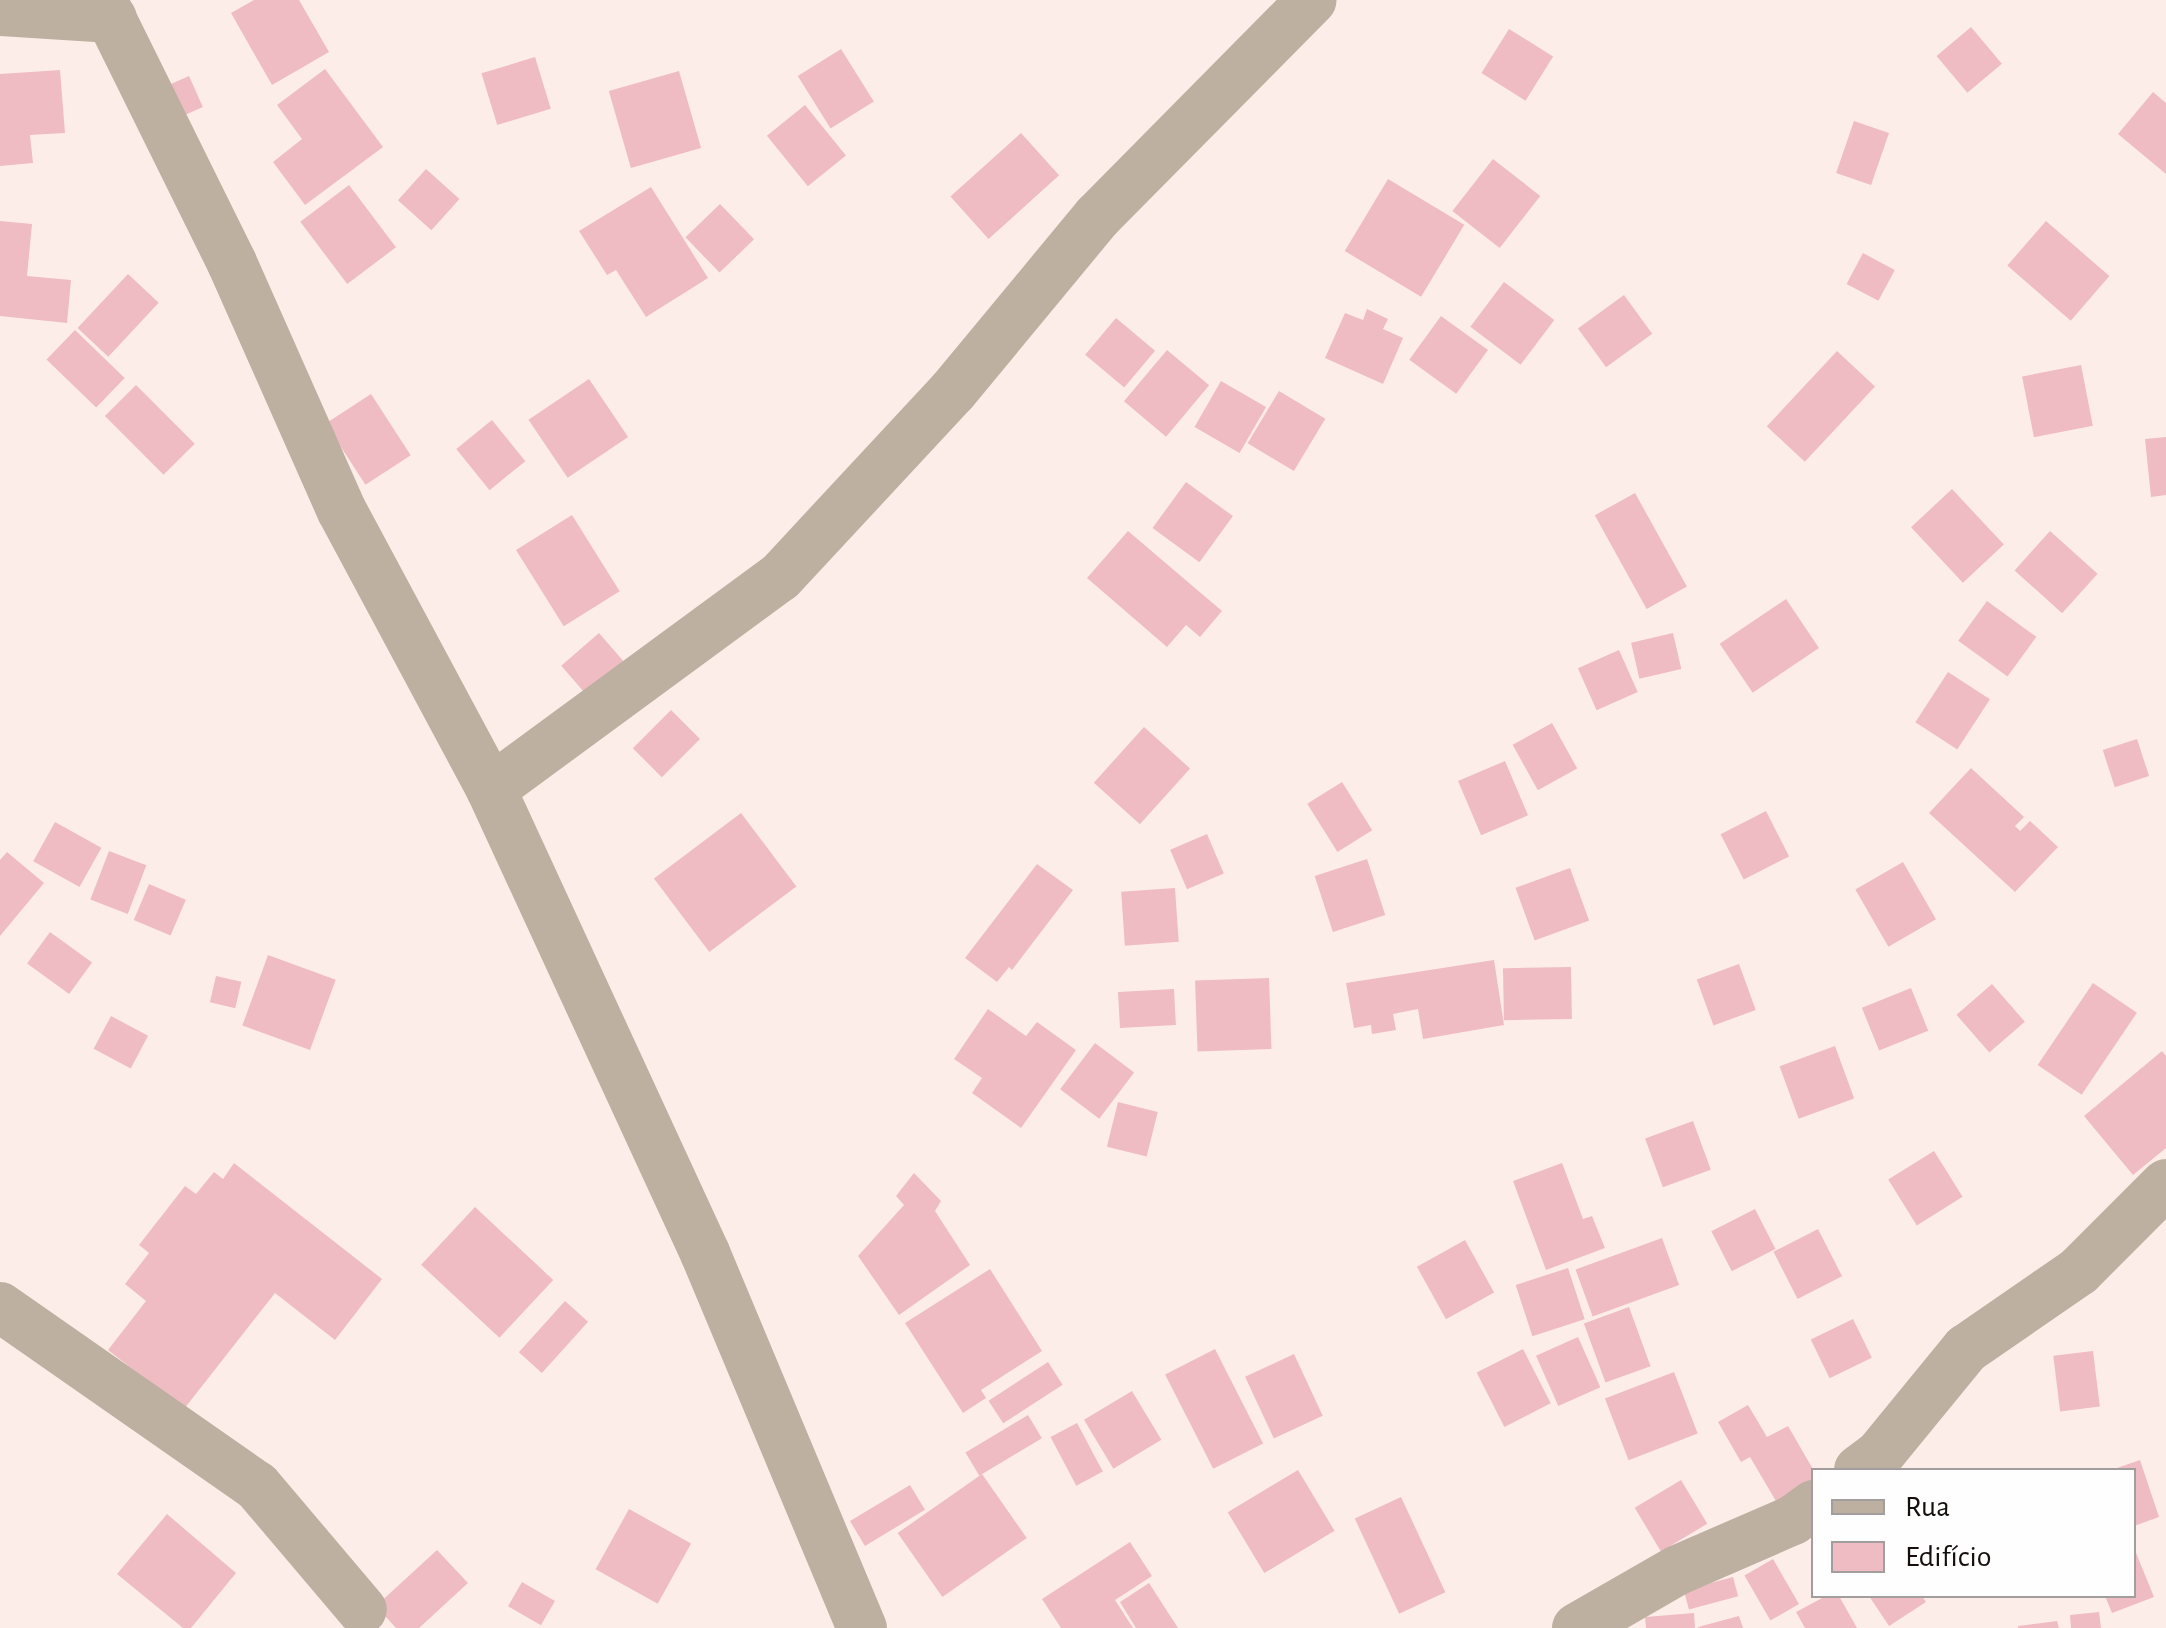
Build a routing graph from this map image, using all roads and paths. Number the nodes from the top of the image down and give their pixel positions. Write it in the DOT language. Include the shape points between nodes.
graph roads {
  1 [pos="1312,0"];
  2 [pos="107,9"];
  3 [pos="0,11"];
  4 [pos="491,789"];
  5 [pos="2166,1184"];
  6 [pos="0,1307"];
  7 [pos="1862,1468"];
  8 [pos="1811,1506"];
  9 [pos="362,1610"];
  10 [pos="862,1628"];
  11 [pos="1577,1628"];
  1 -- 4 [label="street" via="1097,217 953,391 780,577"];
  2 -- 3 [label="street"];
  2 -- 4 [label="street" via="232,263 342,511"];
  4 -- 10 [label="street" via="705,1253"];
  5 -- 7 [label="street" via="2078,1270 1966,1349"];
  6 -- 9 [label="street" via="257,1486"];
  8 -- 11 [label="street"];
}
